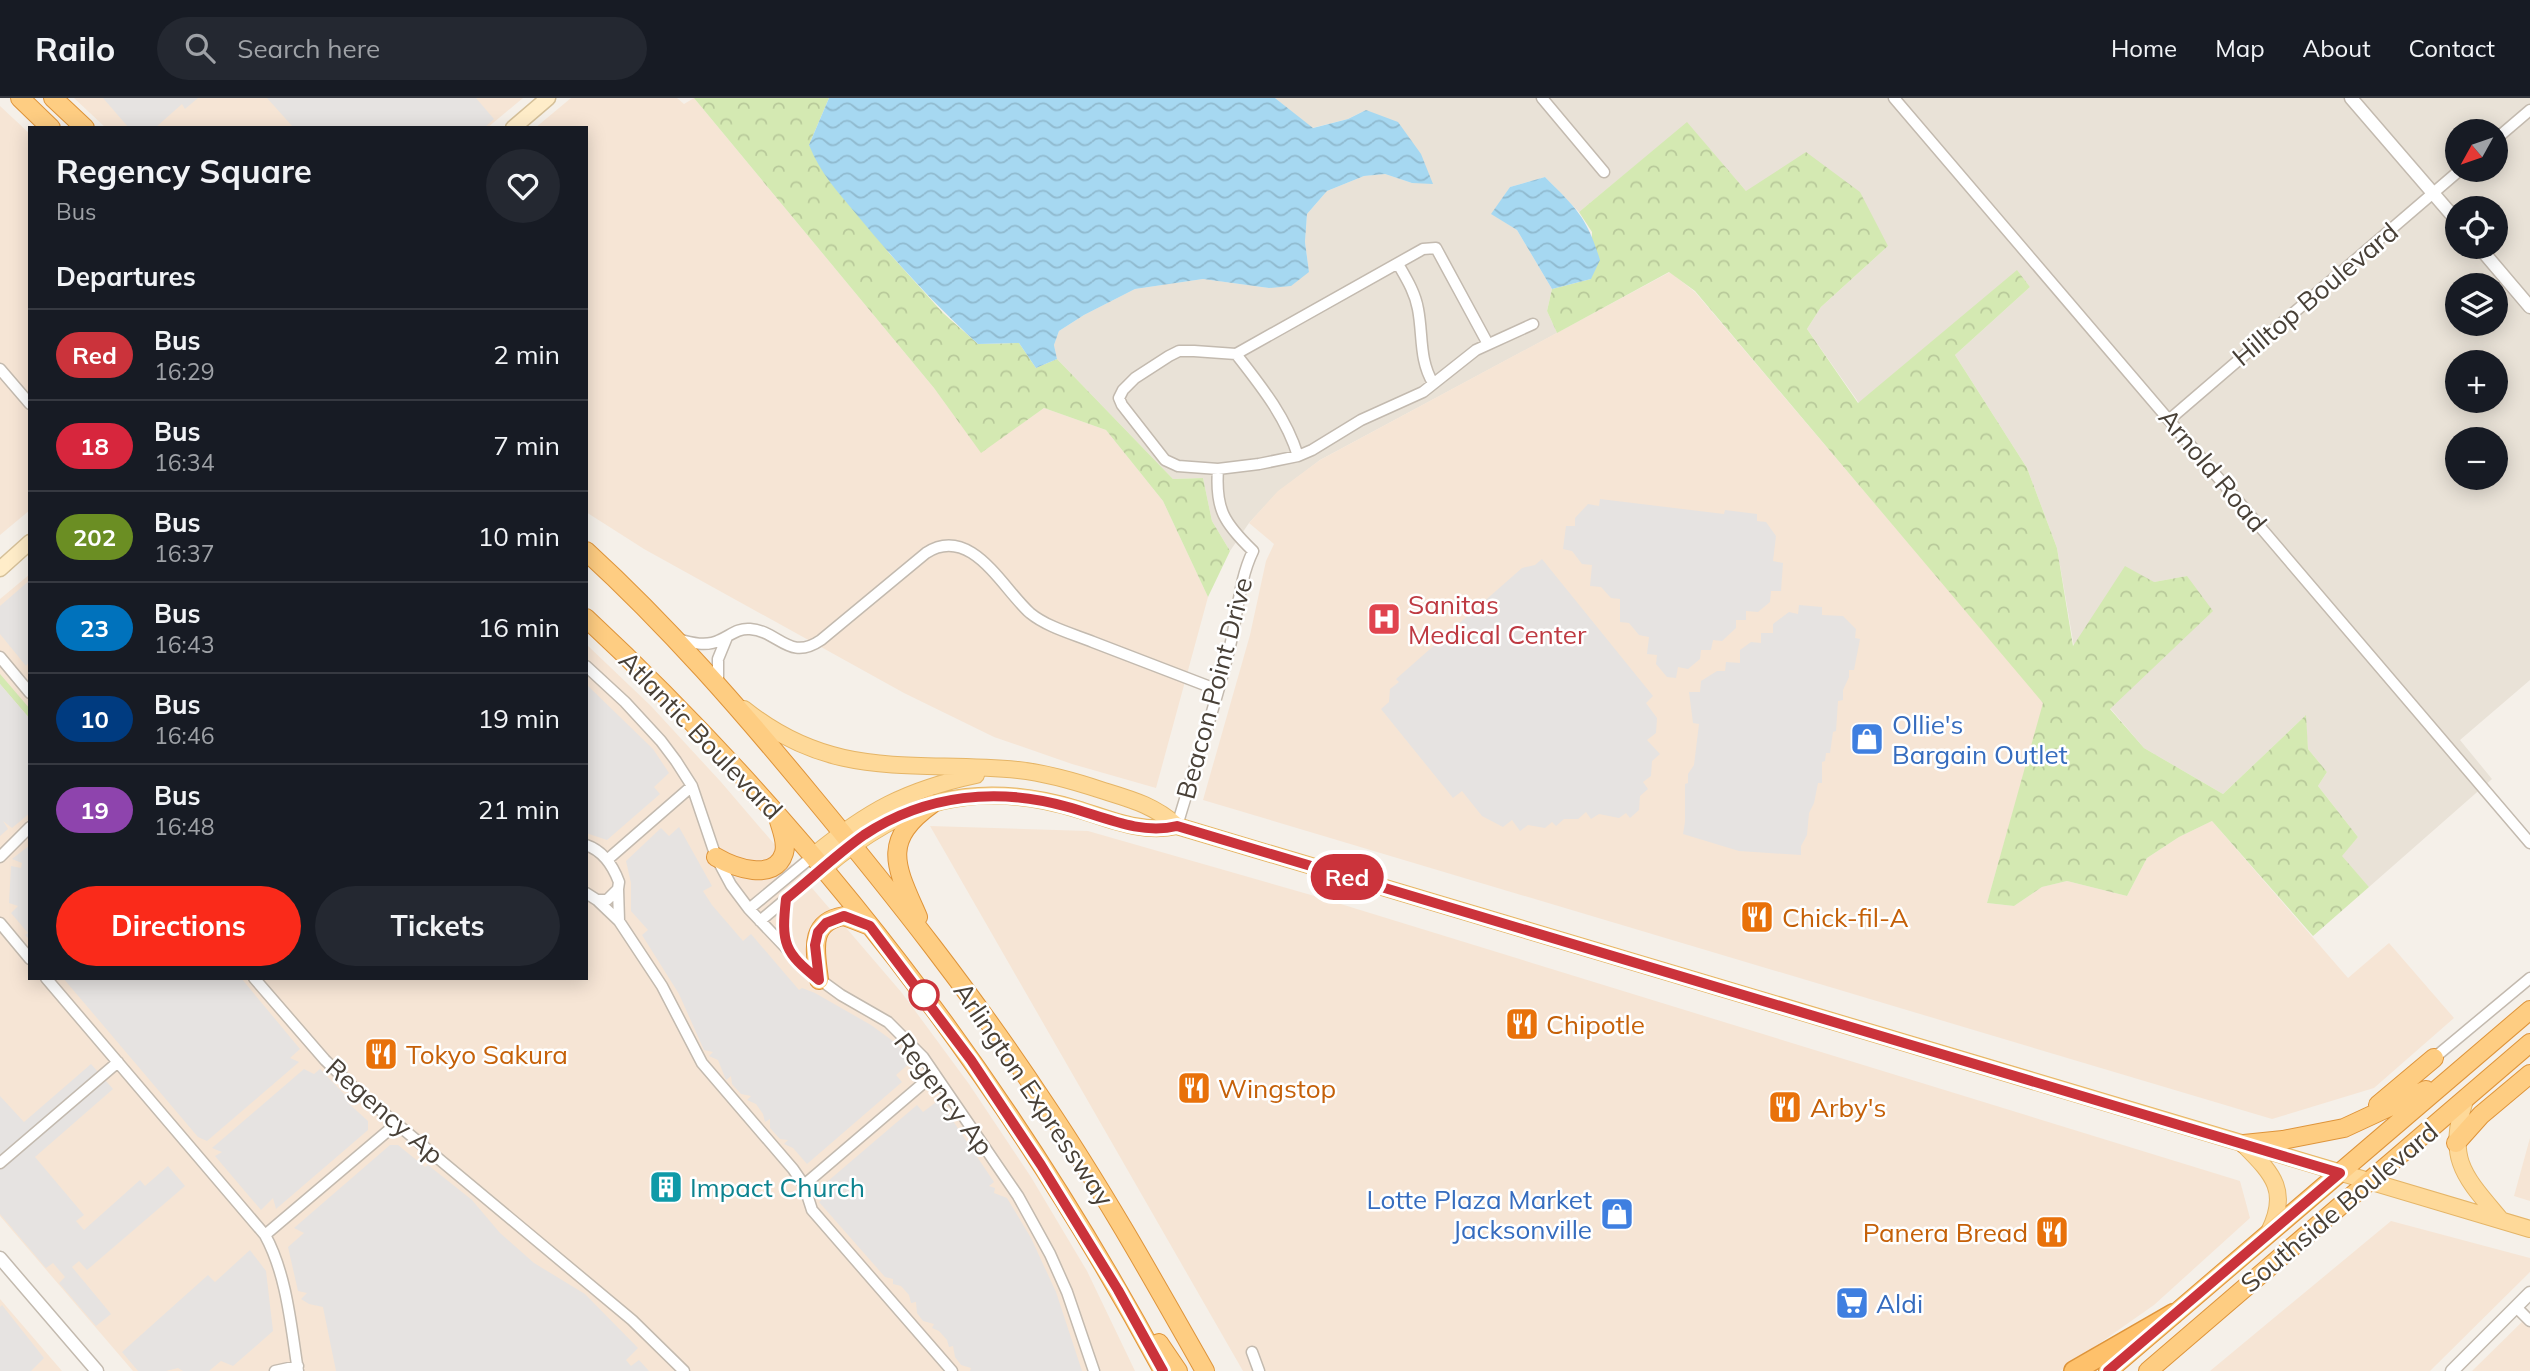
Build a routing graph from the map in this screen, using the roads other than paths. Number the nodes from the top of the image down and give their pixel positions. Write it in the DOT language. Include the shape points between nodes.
graph roads {
  1 [pos="20,98"];
  2 [pos="53,98"];
  3 [pos="548,98"];
  4 [pos="1542,98"];
  5 [pos="1894,98"];
  6 [pos="2351,98"];
  7 [pos="2530,110"];
  8 [pos="49,126"];
  9 [pos="83,126"];
  10 [pos="515,126"];
  11 [pos="2508,129"];
  12 [pos="1604,172"];
  13 [pos="2446,182"];
  14 [pos="2433,193"];
  15 [pos="2445,207"];
  16 [pos="2489,259"];
  17 [pos="1398,264"];
  18 [pos="2530,307"];
  19 [pos="1533,324"];
  20 [pos="1488,344"];
  21 [pos="1236,354"];
  22 [pos="0,369"];
  23 [pos="1433,383"];
  24 [pos="28,402"];
  25 [pos="2170,419"];
  26 [pos="1298,456"];
  27 [pos="1218,469"];
  28 [pos="28,544"];
  29 [pos="588,553"];
  30 [pos="0,569"];
  31 [pos="588,620"];
  32 [pos="727,637"];
  33 [pos="676,638"];
  34 [pos="0,657"];
  35 [pos="588,668"];
  36 [pos="718,685"];
  37 [pos="28,691"];
  38 [pos="1218,691"];
  39 [pos="1006,769"];
  40 [pos="691,786"];
  41 [pos="932,804"];
  42 [pos="777,814"];
  43 [pos="1177,826"];
  44 [pos="28,829"];
  45 [pos="847,838"];
  46 [pos="2530,843"];
  47 [pos="588,846"];
  48 [pos="716,857"];
  49 [pos="0,858"];
  50 [pos="607,860"];
  51 [pos="818,862"];
  52 [pos="618,889"];
  53 [pos="588,894"];
  54 [pos="786,899"];
  55 [pos="597,900"];
  56 [pos="749,909"];
  57 [pos="619,920"];
  58 [pos="760,921"];
  59 [pos="0,923"];
  60 [pos="870,926"];
  61 [pos="934,948"];
  62 [pos="789,953"];
  63 [pos="28,957"];
  64 [pos="2530,978"];
  65 [pos="48,980"];
  66 [pos="256,980"];
  67 [pos="819,980"];
  68 [pos="2530,1010"];
  69 [pos="2530,1043"];
  70 [pos="2434,1058"];
  71 [pos="118,1062"];
  72 [pos="934,1074"];
  73 [pos="2530,1074"];
  74 [pos="2452,1077"];
  75 [pos="2465,1100"];
  76 [pos="396,1124"];
  77 [pos="2344,1128"];
  78 [pos="2456,1143"];
  79 [pos="2244,1144"];
  80 [pos="0,1163"];
  81 [pos="2340,1173"];
  82 [pos="2370,1182"];
  83 [pos="804,1185"];
  84 [pos="2501,1220"];
  85 [pos="2530,1229"];
  86 [pos="2269,1233"];
  87 [pos="265,1235"];
  88 [pos="1086,1236"];
  89 [pos="0,1258"];
  90 [pos="2530,1293"];
  91 [pos="2516,1307"];
  92 [pos="2174,1314"];
  93 [pos="2530,1321"];
  94 [pos="1252,1352"];
  95 [pos="298,1369"];
  96 [pos="97,1371"];
  97 [pos="275,1371"];
  98 [pos="684,1371"];
  99 [pos="952,1371"];
  100 [pos="1094,1371"];
  101 [pos="1163,1371"];
  102 [pos="1178,1371"];
  103 [pos="1205,1371"];
  104 [pos="1259,1371"];
  105 [pos="2074,1371"];
  106 [pos="2108,1371"];
  107 [pos="2148,1371"];
  108 [pos="2452,1371"];
  1 -- 8 [label="highway"];
  2 -- 9 [label="highway"];
  3 -- 10 [label="main road"];
  4 -- 12 [label="street"];
  5 -- 25 [label="street, Arnold Road"];
  6 -- 14 [label="street"];
  7 -- 11 [label="street"];
  13 -- 14 [label="street, Hilltop Boulevard"];
  14 -- 15 [label="street"];
  14 -- 25 [label="street, Hilltop Boulevard"];
  16 -- 18 [label="street"];
  17 -- 20 [label="street" via="1423,249 1436,248"];
  17 -- 21 [label="street"];
  17 -- 23 [label="street" via="1413,290 1426,372"];
  19 -- 20 [label="street"];
  20 -- 23 [label="street"];
  21 -- 26 [label="street" via="1272,400"];
  21 -- 27 [label="street" via="1179,351 1135,378 1119,398 1165,460 1178,466"];
  22 -- 24 [label="street"];
  23 -- 26 [label="street"];
  25 -- 46 [label="street, Arnold Road"];
  26 -- 27 [label="street"];
  27 -- 38 [label="street, Beacon Point Drive" via="1223,517 1253,551"];
  28 -- 30 [label="main road"];
  29 -- 33 [label="highway, Atlantic Boulevard"];
  31 -- 42 [label="highway, Atlantic Boulevard" via="692,721"];
  32 -- 33 [label="street" via="707,644"];
  32 -- 36 [label="street" via="718,659"];
  32 -- 38 [label="street" via="752,629 791,647 809,647 926,553 953,544 980,559 1038,618"];
  33 -- 36 [label="highway, Atlantic Boulevard"];
  34 -- 37 [label="street"];
  35 -- 40 [label="street, Regency Ap" via="662,741"];
  36 -- 39 [label="main road, Atlantic Boulevard" via="770,727 833,756 882,765"];
  36 -- 45 [label="highway, Atlantic Boulevard"];
  38 -- 43 [label="street, Beacon Point Drive"];
  39 -- 43 [label="main road, Atlantic Boulevard" via="1058,777 1144,803"];
  39 -- 45 [label="main road" via="906,795 869,814"];
  40 -- 48 [label="street, Regency Ap"];
  40 -- 50 [label="street"];
  41 -- 43 [label="main road, Atlantic Boulevard" via="974,796 1016,796 1138,827"];
  41 -- 45 [label="main road, Atlantic Boulevard"];
  41 -- 61 [label="highway" via="904,830 897,852 903,882"];
  42 -- 48 [label="highway" via="785,838 784,853 770,868 740,869"];
  42 -- 51 [label="highway, Atlantic Boulevard"];
  43 -- 79 [label="main road, Atlantic Boulevard"];
  44 -- 49 [label="street"];
  45 -- 51 [label="main road, Atlantic Boulevard"];
  45 -- 61 [label="highway, Arlington Expressway"];
  47 -- 50 [label="street"];
  48 -- 56 [label="street, Regency Ap"];
  50 -- 52 [label="street"];
  51 -- 54 [label="street"];
  51 -- 56 [label="street"];
  51 -- 60 [label="highway, Arlington Expressway"];
  52 -- 55 [label="street" via="607,900"];
  52 -- 57 [label="street"];
  53 -- 55 [label="street"];
  54 -- 58 [label="street"];
  54 -- 62 [label="street"];
  55 -- 57 [label="street"];
  56 -- 58 [label="street, Regency Ap"];
  57 -- 83 [label="street" via="662,986 702,1063"];
  58 -- 62 [label="street, Regency Ap"];
  59 -- 63 [label="street"];
  60 -- 67 [label="highway" via="844,916 826,923 815,945"];
  60 -- 88 [label="highway, Arlington Expressway" via="983,1077"];
  61 -- 103 [label="highway, Arlington Expressway" via="1072,1145"];
  62 -- 67 [label="street, Regency Ap"];
  64 -- 70 [label="street"];
  65 -- 71 [label="street"];
  66 -- 76 [label="street, Regency Ap" via="325,1060"];
  67 -- 72 [label="street, Regency Ap" via="897,1029"];
  68 -- 74 [label="highway, Southside Boulevard"];
  69 -- 75 [label="highway, Southside Boulevard"];
  70 -- 77 [label="highway" via="2389,1098"];
  71 -- 80 [label="street"];
  71 -- 87 [label="street"];
  72 -- 83 [label="street"];
  72 -- 100 [label="street, Regency Ap" via="1018,1196 1050,1254"];
  73 -- 78 [label="highway"];
  74 -- 77 [label="highway"];
  74 -- 81 [label="highway, Southside Boulevard"];
  75 -- 78 [label="main road"];
  75 -- 82 [label="highway, Southside Boulevard"];
  76 -- 87 [label="street"];
  76 -- 98 [label="street, Regency Ap" via="632,1320"];
  77 -- 79 [label="highway"];
  78 -- 84 [label="main road" via="2466,1178"];
  79 -- 81 [label="main road, Atlantic Boulevard"];
  79 -- 86 [label="main road" via="2277,1187 2279,1207"];
  81 -- 82 [label="main road, Atlantic Boulevard"];
  81 -- 86 [label="highway, Southside Boulevard"];
  82 -- 84 [label="main road, Atlantic Boulevard"];
  82 -- 107 [label="highway, Southside Boulevard"];
  83 -- 99 [label="street" via="812,1210"];
  84 -- 85 [label="main road, Atlantic Boulevard"];
  86 -- 92 [label="highway, Southside Boulevard"];
  87 -- 95 [label="street" via="281,1276"];
  88 -- 101 [label="highway, Arlington Expressway"];
  88 -- 102 [label="highway"];
  89 -- 96 [label="street"];
  90 -- 91 [label="street"];
  91 -- 93 [label="street"];
  91 -- 108 [label="street"];
  92 -- 105 [label="highway"];
  92 -- 106 [label="highway, Southside Boulevard"];
  94 -- 104 [label="street"];
  95 -- 97 [label="street"];
}
